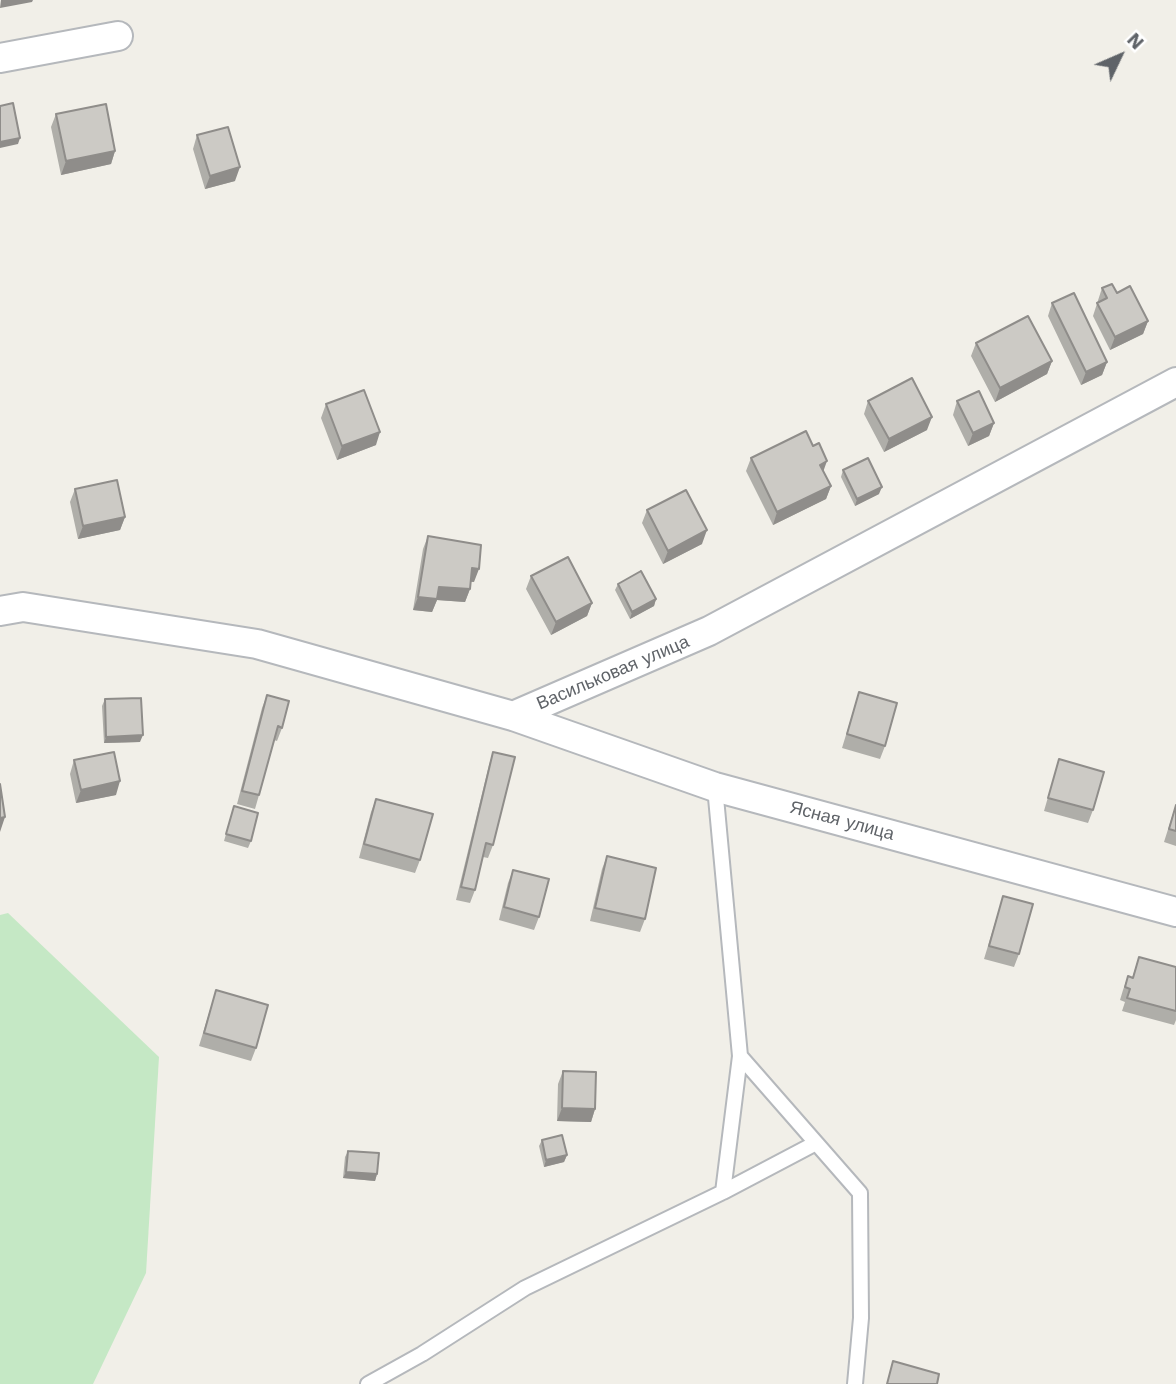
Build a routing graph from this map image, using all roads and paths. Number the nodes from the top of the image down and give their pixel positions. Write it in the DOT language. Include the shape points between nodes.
graph roads {
  1 [pos="118,36"];
  2 [pos="0,58"];
  3 [pos="1176,382"];
  4 [pos="0,611"];
  5 [pos="513,716"];
  6 [pos="715,787"];
  7 [pos="1176,912"];
  8 [pos="740,1056"];
  9 [pos="816,1143"];
  10 [pos="723,1192"];
  11 [pos="368,1384"];
  12 [pos="855,1384"];
  1 -- 2 [label="street"];
  3 -- 5 [label="street, Васильковая улица" via="709,631"];
  4 -- 5 [label="street" via="23,607 257,644"];
  5 -- 6 [label="street, Ясная улица"];
  6 -- 7 [label="street, Ясная улица"];
  6 -- 8 [label="lane"];
  8 -- 9 [label="lane"];
  8 -- 10 [label="lane"];
  9 -- 10 [label="lane"];
  9 -- 12 [label="lane" via="860,1193 861,1318"];
  10 -- 11 [label="lane" via="525,1288"];
}
